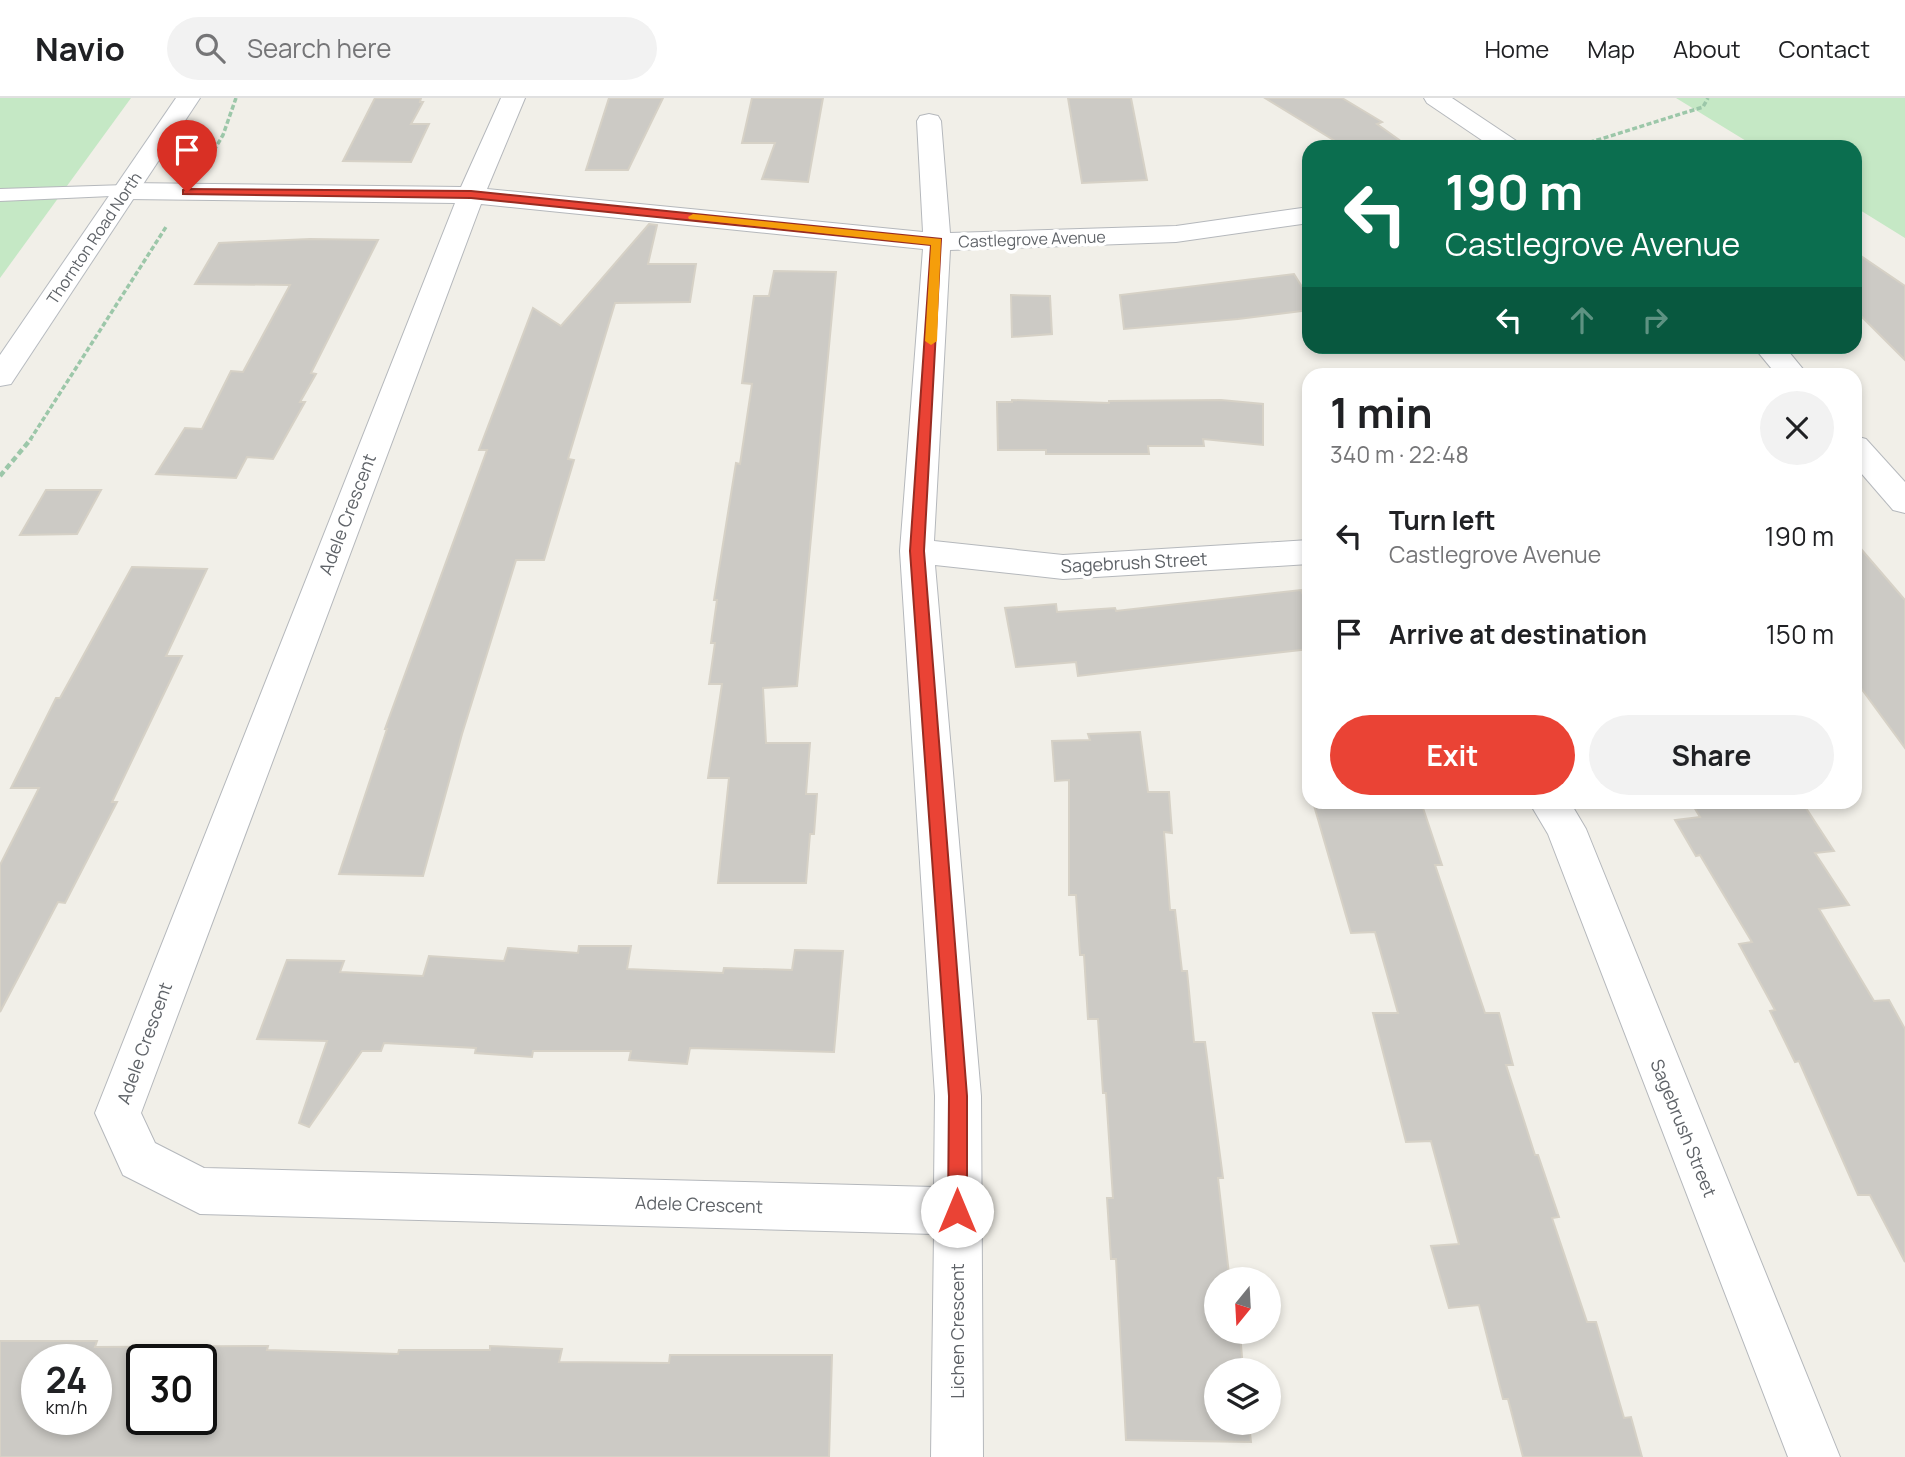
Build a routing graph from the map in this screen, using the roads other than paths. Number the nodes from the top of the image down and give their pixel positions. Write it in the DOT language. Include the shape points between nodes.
graph roads {
  1 [pos="188,98"];
  2 [pos="513,98"];
  3 [pos="1436,98"];
  4 [pos="929,121"];
  5 [pos="1499,140"];
  6 [pos="126,191"];
  7 [pos="0,195"];
  8 [pos="471,195"];
  9 [pos="1302,216"];
  10 [pos="937,242"];
  11 [pos="1774,354"];
  12 [pos="1786,368"];
  13 [pos="0,377"];
  14 [pos="1862,454"];
  15 [pos="1905,502"];
  16 [pos="917,551"];
  17 [pos="1302,552"];
  18 [pos="1553,809"];
  19 [pos="957,1211"];
  20 [pos="957,1457"];
  21 [pos="1814,1457"];
  1 -- 6 [label="street, Thornton Road North"];
  2 -- 8 [label="street, Adele Crescent"];
  3 -- 5 [label="street"];
  4 -- 10 [label="street, Lichen Crescent"];
  6 -- 7 [label="lane"];
  6 -- 8 [label="street, Castlegrove Avenue"];
  6 -- 13 [label="street, Thornton Road North"];
  8 -- 10 [label="street, Castlegrove Avenue"];
  8 -- 19 [label="street, Adele Crescent" via="129,1080 118,1113 139,1159 200,1191"];
  9 -- 10 [label="street, Castlegrove Avenue" via="1176,234"];
  10 -- 16 [label="street, Lichen Crescent"];
  11 -- 12 [label="street"];
  14 -- 15 [label="street"];
  16 -- 17 [label="street, Sagebrush Street" via="1063,567"];
  16 -- 19 [label="street, Lichen Crescent" via="958,1096"];
  18 -- 21 [label="street, Sagebrush Street" via="1566,829"];
  19 -- 20 [label="street, Lichen Crescent"];
}
